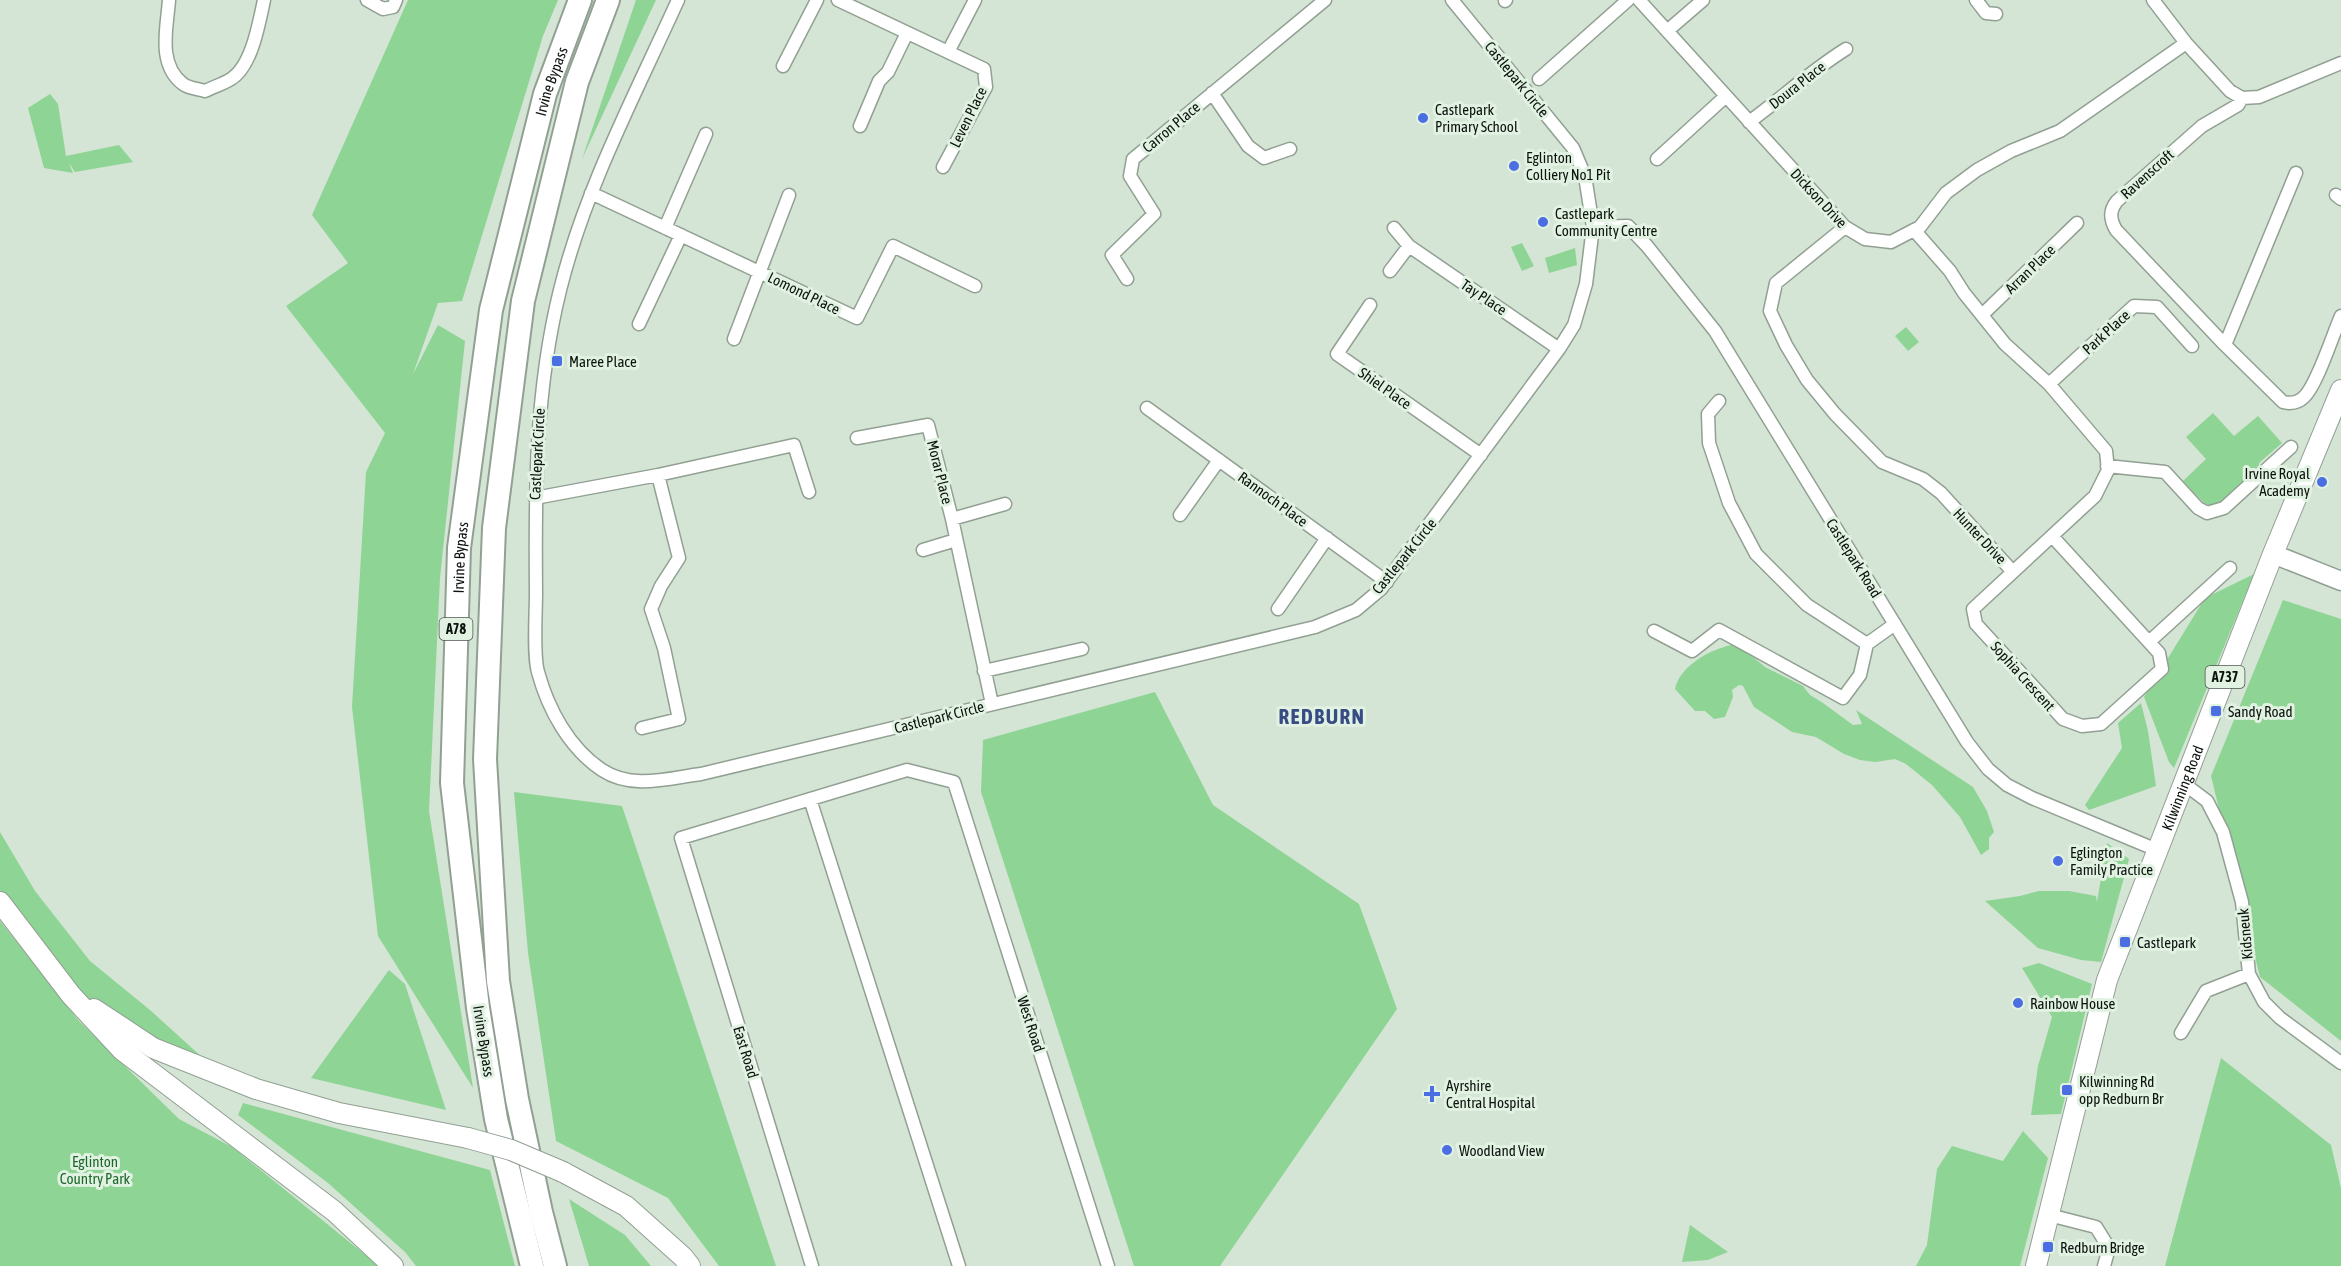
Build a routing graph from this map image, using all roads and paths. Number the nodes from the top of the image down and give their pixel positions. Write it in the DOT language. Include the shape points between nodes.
graph roads {
  1 [pos="169,0"];
  2 [pos="264,0"];
  3 [pos="367,0"];
  4 [pos="396,0"];
  5 [pos="580,0"];
  6 [pos="608,0"];
  7 [pos="678,0"];
  8 [pos="817,0"];
  9 [pos="837,0"];
  10 [pos="975,0"];
  11 [pos="1325,0"];
  12 [pos="1452,0"];
  13 [pos="1628,0"];
  14 [pos="1639,0"];
  15 [pos="1703,0"];
  16 [pos="1976,0"];
  17 [pos="2153,0"];
  18 [pos="862,5"];
  19 [pos="1996,14"];
  20 [pos="1666,31"];
  21 [pos="907,33"];
  22 [pos="2186,43"];
  23 [pos="1846,49"];
  24 [pos="948,52"];
  25 [pos="2341,63"];
  26 [pos="783,66"];
  27 [pos="1539,80"];
  28 [pos="1212,93"];
  29 [pos="1726,96"];
  30 [pos="2242,98"];
  31 [pos="1749,122"];
  32 [pos="860,126"];
  33 [pos="706,134"];
  34 [pos="1290,149"];
  35 [pos="1657,159"];
  36 [pos="944,167"];
  37 [pos="2296,173"];
  38 [pos="591,193"];
  39 [pos="789,195"];
  40 [pos="2077,224"];
  41 [pos="1593,227"];
  42 [pos="1845,227"];
  43 [pos="665,228"];
  44 [pos="1394,228"];
  45 [pos="1914,230"];
  46 [pos="681,235"];
  47 [pos="1409,246"];
  48 [pos="759,271"];
  49 [pos="1390,271"];
  50 [pos="1127,279"];
  51 [pos="975,286"];
  52 [pos="1370,305"];
  53 [pos="1982,315"];
  54 [pos="2341,316"];
  55 [pos="639,324"];
  56 [pos="734,339"];
  57 [pos="2225,345"];
  58 [pos="2192,346"];
  59 [pos="1559,349"];
  60 [pos="2049,384"];
  61 [pos="2341,390"];
  62 [pos="1719,401"];
  63 [pos="1147,408"];
  64 [pos="857,438"];
  65 [pos="2291,447"];
  66 [pos="1481,455"];
  67 [pos="1219,460"];
  68 [pos="2108,466"];
  69 [pos="658,475"];
  70 [pos="809,492"];
  71 [pos="535,498"];
  72 [pos="1005,504"];
  73 [pos="1180,515"];
  74 [pos="952,519"];
  75 [pos="2052,536"];
  76 [pos="1328,538"];
  77 [pos="956,540"];
  78 [pos="923,550"];
  79 [pos="2273,554"];
  80 [pos="2230,568"];
  81 [pos="2013,572"];
  82 [pos="2341,581"];
  83 [pos="1387,582"];
  84 [pos="1278,609"];
  85 [pos="1895,624"];
  86 [pos="1654,631"];
  87 [pos="2150,641"];
  88 [pos="1867,644"];
  89 [pos="1082,649"];
  90 [pos="984,671"];
  91 [pos="992,704"];
  92 [pos="642,728"];
  93 [pos="2183,783"];
  94 [pos="810,800"];
  95 [pos="2157,850"];
  96 [pos="0,902"];
  97 [pos="2249,974"];
  98 [pos="71,995"];
  99 [pos="2181,1033"];
  100 [pos="2341,1063"];
  101 [pos="2049,1215"];
  102 [pos="393,1266"];
  103 [pos="532,1266"];
  104 [pos="555,1266"];
  105 [pos="690,1266"];
  106 [pos="812,1266"];
  107 [pos="959,1266"];
  108 [pos="1108,1266"];
  109 [pos="2036,1266"];
  110 [pos="2104,1266"];
  1 -- 2 [label="street" via="165,53 184,85 205,91 233,78 243,67 255,39"];
  3 -- 4 [label="street" via="383,9 393,7"];
  5 -- 103 [label="highway, Irvine Bypass / A78" via="544,94 492,310 459,548 452,783 495,1119"];
  6 -- 104 [label="highway, Irvine Bypass / A78" via="577,82 524,301 494,528 485,759 498,981 517,1099"];
  7 -- 38 [label="street, Castlepark Circle"];
  8 -- 26 [label="street"];
  9 -- 18 [label="street, Leven Place"];
  10 -- 24 [label="street"];
  11 -- 28 [label="street, Carron Place"];
  12 -- 41 [label="street, Castlepark Circle" via="1573,148 1585,176"];
  13 -- 27 [label="street"];
  14 -- 20 [label="street, Dickson Drive"];
  15 -- 20 [label="street"];
  16 -- 19 [label="street" via="1986,13"];
  17 -- 22 [label="street"];
  18 -- 21 [label="street, Leven Place"];
  20 -- 29 [label="street, Dickson Drive"];
  21 -- 24 [label="street, Leven Place"];
  21 -- 32 [label="street" via="888,72 879,81"];
  22 -- 30 [label="street" via="2230,91"];
  22 -- 45 [label="street, Dickson Drive" via="2061,131 1977,170 1946,193"];
  23 -- 31 [label="street, Doura Place"];
  24 -- 36 [label="street, Leven Place" via="984,69 986,87"];
  25 -- 30 [label="street" via="2259,98"];
  28 -- 34 [label="street, Carron Place" via="1248,146 1264,158"];
  28 -- 50 [label="street, Carron Place" via="1133,159 1130,176 1154,214 1112,255"];
  29 -- 31 [label="street, Dickson Drive"];
  29 -- 35 [label="street"];
  30 -- 57 [label="street, Ravenscroft" via="2238,105 2202,126 2117,201 2111,212 2116,230"];
  31 -- 42 [label="street, Dickson Drive"];
  33 -- 43 [label="street"];
  37 -- 57 [label="street"];
  38 -- 43 [label="street, Lomond Place"];
  38 -- 71 [label="street, Castlepark Circle" via="560,290 549,345 540,399"];
  39 -- 48 [label="street, Lomond Place"];
  40 -- 53 [label="street, Arran Place"];
  41 -- 59 [label="street, Castlepark Circle" via="1586,284 1574,325"];
  41 -- 85 [label="street, Castlepark Road" via="1628,226 1715,331"];
  42 -- 45 [label="street, Dickson Drive" via="1865,239 1891,242"];
  42 -- 81 [label="street, Hunter Drive" via="1776,283 1770,311 1786,345 1807,380 1882,462 1923,479 1941,493"];
  43 -- 46 [label="street, Lomond Place"];
  44 -- 47 [label="street, Tay Place"];
  45 -- 53 [label="street"];
  46 -- 48 [label="street, Lomond Place"];
  46 -- 55 [label="street"];
  47 -- 49 [label="street"];
  47 -- 59 [label="street, Tay Place"];
  48 -- 51 [label="street, Lomond Place" via="857,318 893,246"];
  48 -- 56 [label="street, Lomond Place"];
  52 -- 66 [label="street, Shiel Place" via="1337,354"];
  53 -- 60 [label="street" via="2005,344"];
  54 -- 57 [label="street, Ravenscroft" via="2310,391 2290,404 2283,402"];
  58 -- 60 [label="street, Park Place" via="2157,307 2134,306"];
  59 -- 66 [label="street, Castlepark Circle"];
  60 -- 68 [label="street" via="2106,451"];
  61 -- 79 [label="main road, Kilwinning Road / A737"];
  62 -- 88 [label="street" via="1708,414 1709,443 1729,503 1755,554 1807,605"];
  63 -- 67 [label="street, Rannoch Place"];
  64 -- 74 [label="street, Morar Place" via="928,425"];
  65 -- 68 [label="street" via="2224,508 2207,513 2165,472"];
  66 -- 83 [label="street, Castlepark Circle"];
  67 -- 73 [label="street"];
  67 -- 76 [label="street, Rannoch Place"];
  68 -- 75 [label="street, Hunter Drive" via="2095,496"];
  69 -- 70 [label="street" via="794,445"];
  69 -- 71 [label="street"];
  69 -- 92 [label="street" via="679,558 651,609 679,719"];
  71 -- 91 [label="street, Castlepark Circle" via="537,669 552,714 576,746 603,771 637,783 701,774"];
  72 -- 74 [label="street, Morar Place"];
  74 -- 77 [label="street, Morar Place"];
  75 -- 81 [label="street, Hunter Drive"];
  75 -- 87 [label="street, Sophia Crescent"];
  76 -- 83 [label="street, Rannoch Place"];
  76 -- 84 [label="street"];
  77 -- 78 [label="street"];
  77 -- 90 [label="street, Morar Place"];
  79 -- 82 [label="main road"];
  79 -- 93 [label="main road, Kilwinning Road / A737"];
  80 -- 87 [label="street"];
  81 -- 87 [label="street, Sophia Crescent" via="1973,609 1977,624 2063,719 2082,726 2101,724 2108,718 2162,669 2159,653"];
  83 -- 91 [label="street, Castlepark Circle" via="1356,610 1315,627"];
  85 -- 88 [label="street"];
  85 -- 95 [label="street, Castlepark Road" via="1988,770 2032,798"];
  86 -- 88 [label="street" via="1692,651 1719,630 1843,698 1860,675"];
  89 -- 90 [label="street"];
  90 -- 91 [label="street, Morar Place"];
  93 -- 95 [label="main road, Kilwinning Road / A737"];
  93 -- 97 [label="street, Kidsneuk" via="2207,801 2223,832 2242,902"];
  94 -- 106 [label="street, East Road" via="681,838"];
  94 -- 107 [label="street"];
  94 -- 108 [label="street, West Road" via="907,770 954,782"];
  95 -- 101 [label="main road, Kilwinning Road / A737" via="2107,980"];
  96 -- 98 [label="main road"];
  97 -- 99 [label="street" via="2206,991"];
  97 -- 100 [label="street, Kidsneuk" via="2264,1002 2280,1018"];
  98 -- 102 [label="main road" via="122,1050 334,1211"];
  98 -- 105 [label="main road, bridge" via="153,1048 256,1089 339,1113 468,1138 511,1150 563,1172 626,1206"];
  101 -- 109 [label="main road, Kilwinning Road / A737"];
  101 -- 110 [label="street" via="2096,1227 2109,1248"];
}
